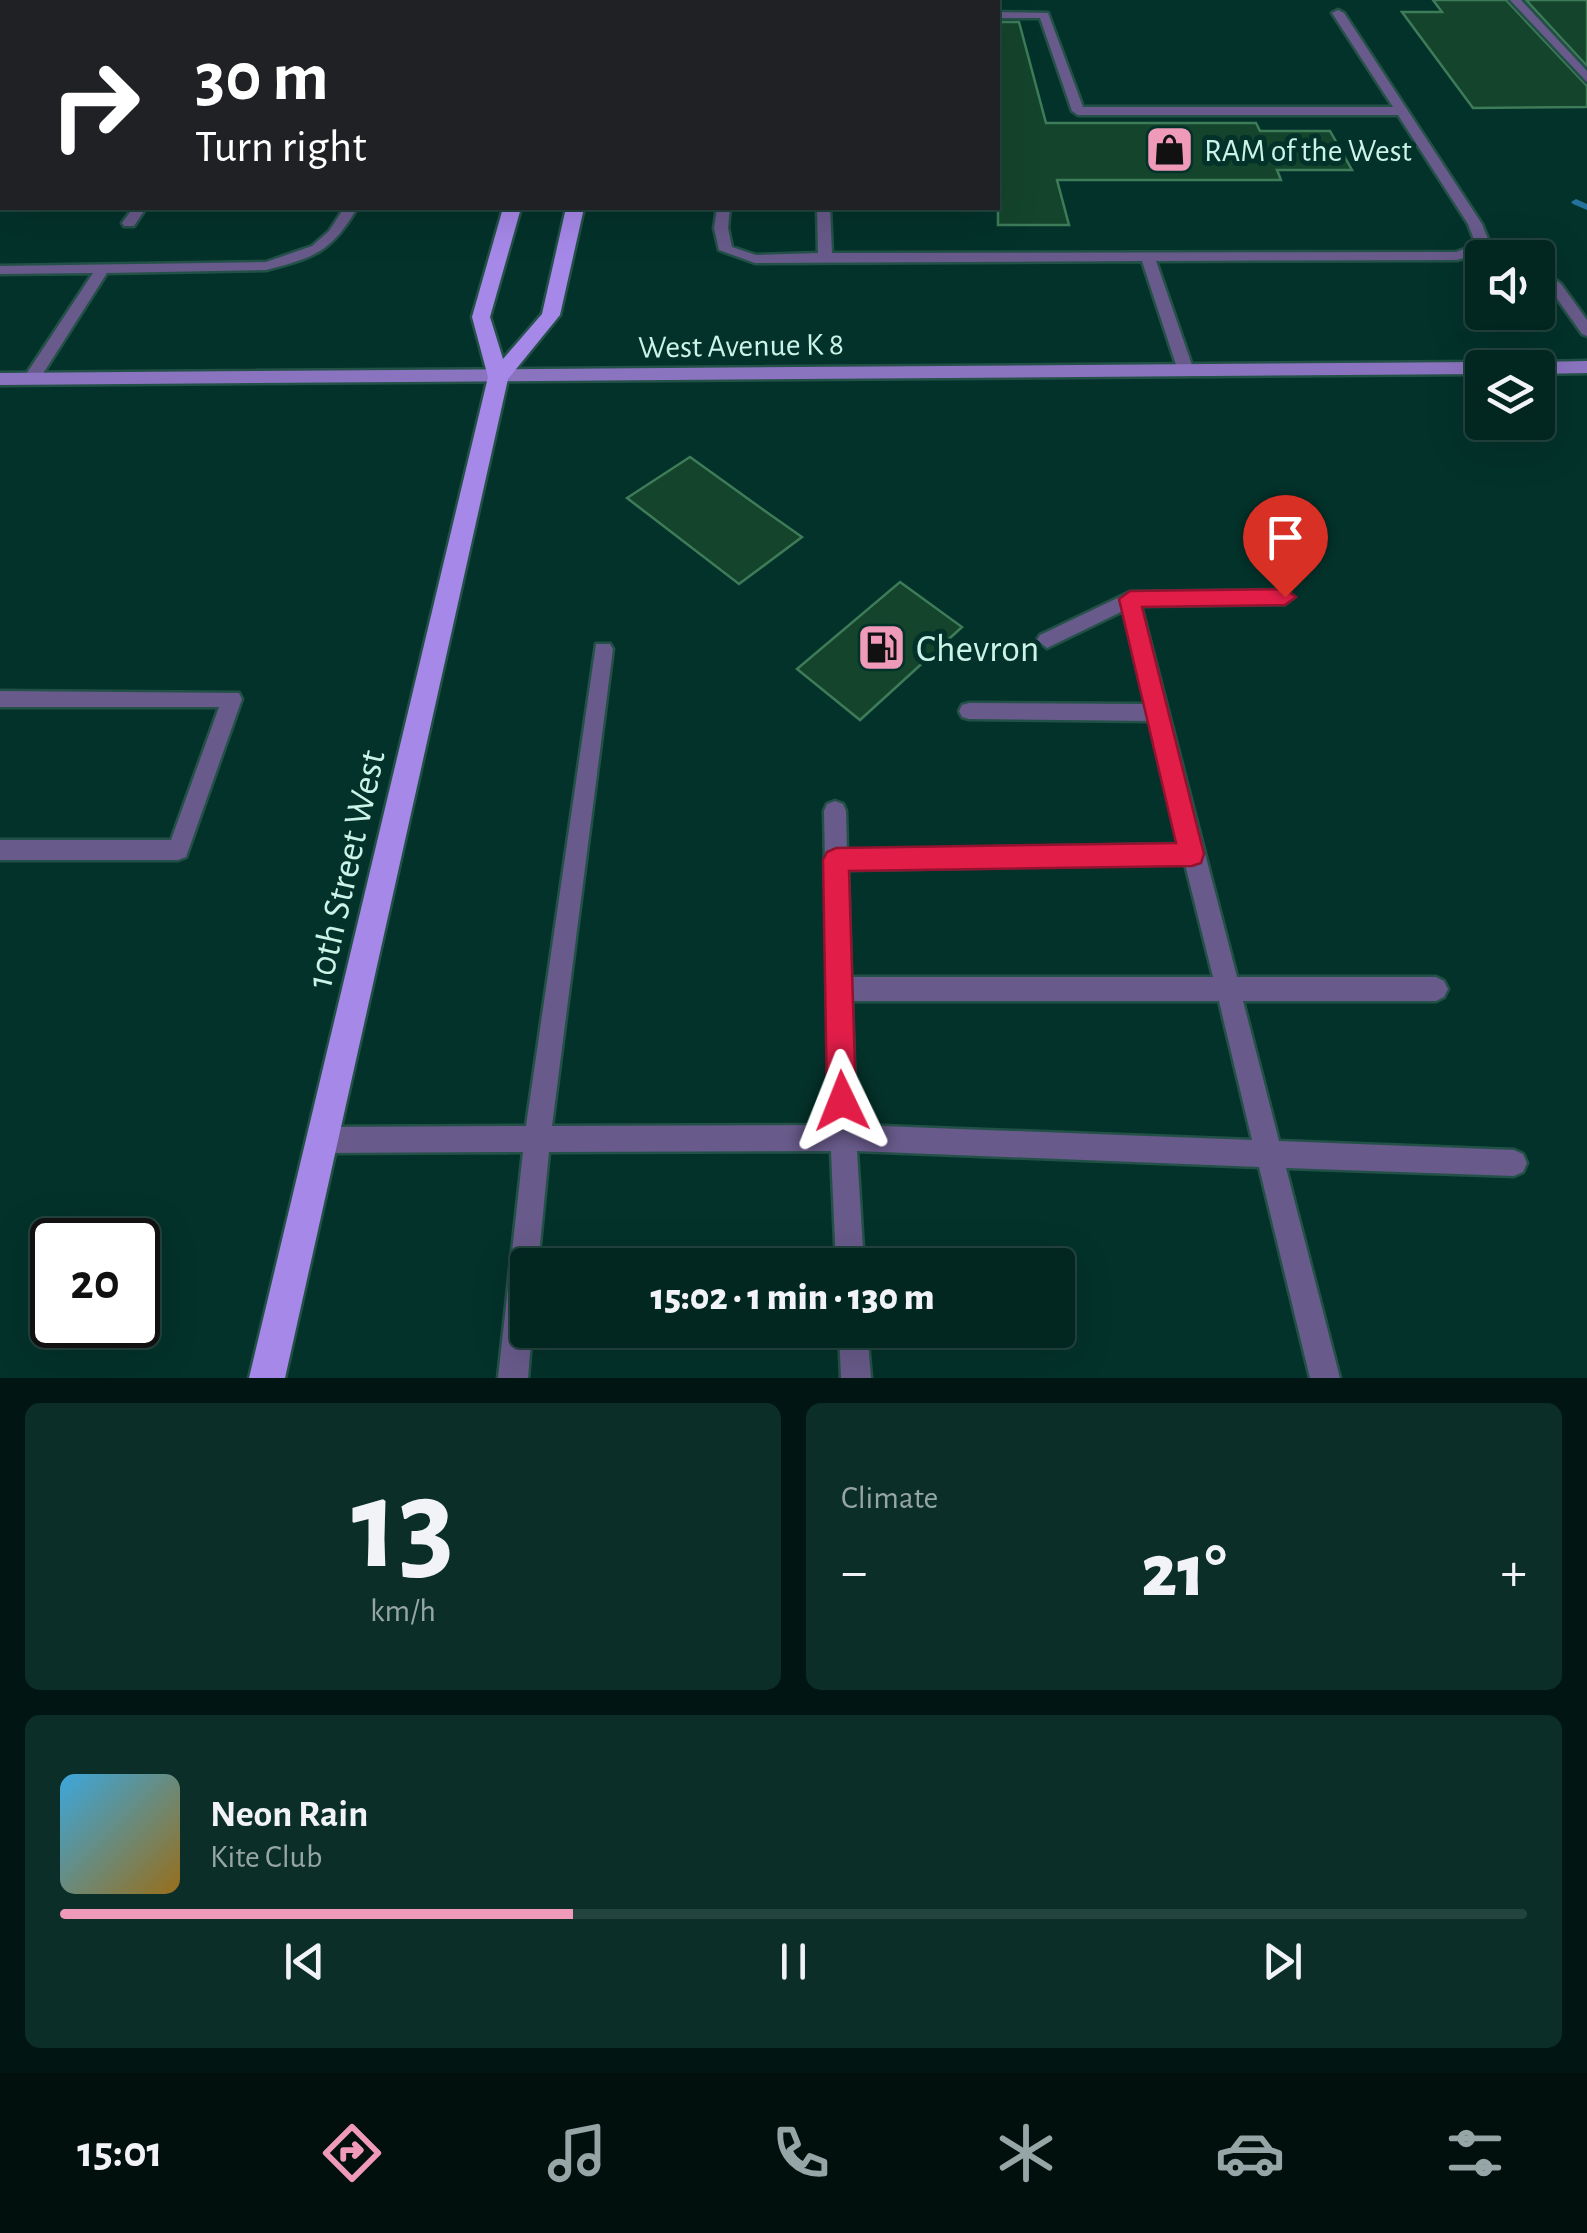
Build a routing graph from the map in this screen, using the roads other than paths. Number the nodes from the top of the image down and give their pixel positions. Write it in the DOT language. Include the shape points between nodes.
graph roads {
  1 [pos="1515,0"];
  2 [pos="1338,13"];
  3 [pos="1000,15"];
  4 [pos="1587,78"];
  5 [pos="1402,111"];
  6 [pos="138,210"];
  7 [pos="349,210"];
  8 [pos="511,210"];
  9 [pos="723,210"];
  10 [pos="823,210"];
  11 [pos="572,213"];
  12 [pos="130,223"];
  13 [pos="1481,240"];
  14 [pos="1465,253"];
  15 [pos="825,257"];
  16 [pos="1148,258"];
  17 [pos="0,270"];
  18 [pos="102,270"];
  19 [pos="1555,286"];
  20 [pos="1587,331"];
  21 [pos="1587,367"];
  22 [pos="1465,368"];
  23 [pos="1555,368"];
  24 [pos="1186,371"];
  25 [pos="498,377"];
  26 [pos="0,379"];
  27 [pos="31,379"];
  28 [pos="1285,597"];
  29 [pos="1130,599"];
  30 [pos="1046,640"];
  31 [pos="603,649"];
  32 [pos="0,698"];
  33 [pos="969,711"];
  34 [pos="1158,713"];
  35 [pos="835,811"];
  36 [pos="0,850"];
  37 [pos="1192,854"];
  38 [pos="836,860"];
  39 [pos="838,989"];
  40 [pos="1225,989"];
  41 [pos="1436,989"];
  42 [pos="843,1138"];
  43 [pos="323,1140"];
  44 [pos="537,1142"];
  45 [pos="1268,1155"];
  46 [pos="1514,1163"];
  47 [pos="849,1248"];
  48 [pos="854,1348"];
  49 [pos="267,1378"];
  50 [pos="513,1378"];
  51 [pos="856,1378"];
  52 [pos="1325,1378"];
  1 -- 4 [label="lane"];
  2 -- 5 [label="lane"];
  3 -- 5 [label="lane" via="1044,16 1078,111"];
  5 -- 13 [label="lane"];
  6 -- 12 [label="lane"];
  7 -- 18 [label="lane" via="333,239 305,256 266,266"];
  8 -- 25 [label="main road, 10th Street West" via="481,318"];
  9 -- 15 [label="lane" via="726,250 755,258"];
  10 -- 15 [label="lane"];
  11 -- 25 [label="main road, 10th Street West" via="551,314"];
  14 -- 16 [label="lane"];
  15 -- 16 [label="lane"];
  16 -- 24 [label="lane"];
  17 -- 18 [label="lane"];
  18 -- 27 [label="lane"];
  19 -- 20 [label="lane"];
  21 -- 23 [label="street"];
  22 -- 24 [label="street, West Avenue K 8"];
  24 -- 25 [label="street, West Avenue K 8"];
  25 -- 27 [label="street, West Avenue K 8"];
  25 -- 43 [label="main road, 10th Street West"];
  26 -- 27 [label="street, West Avenue K 8"];
  28 -- 29 [label="lane"];
  29 -- 30 [label="lane"];
  29 -- 34 [label="lane"];
  31 -- 44 [label="lane"];
  32 -- 36 [label="lane" via="232,699 178,850"];
  33 -- 34 [label="lane"];
  34 -- 37 [label="lane"];
  35 -- 38 [label="lane"];
  37 -- 38 [label="lane"];
  37 -- 40 [label="lane"];
  38 -- 39 [label="lane"];
  39 -- 40 [label="lane"];
  39 -- 42 [label="lane"];
  40 -- 41 [label="lane"];
  40 -- 45 [label="lane"];
  42 -- 44 [label="lane"];
  42 -- 45 [label="lane"];
  42 -- 47 [label="lane"];
  43 -- 44 [label="lane"];
  43 -- 49 [label="main road, 10th Street West"];
  44 -- 50 [label="lane"];
  45 -- 46 [label="lane"];
  45 -- 52 [label="lane"];
  48 -- 51 [label="lane"];
}
